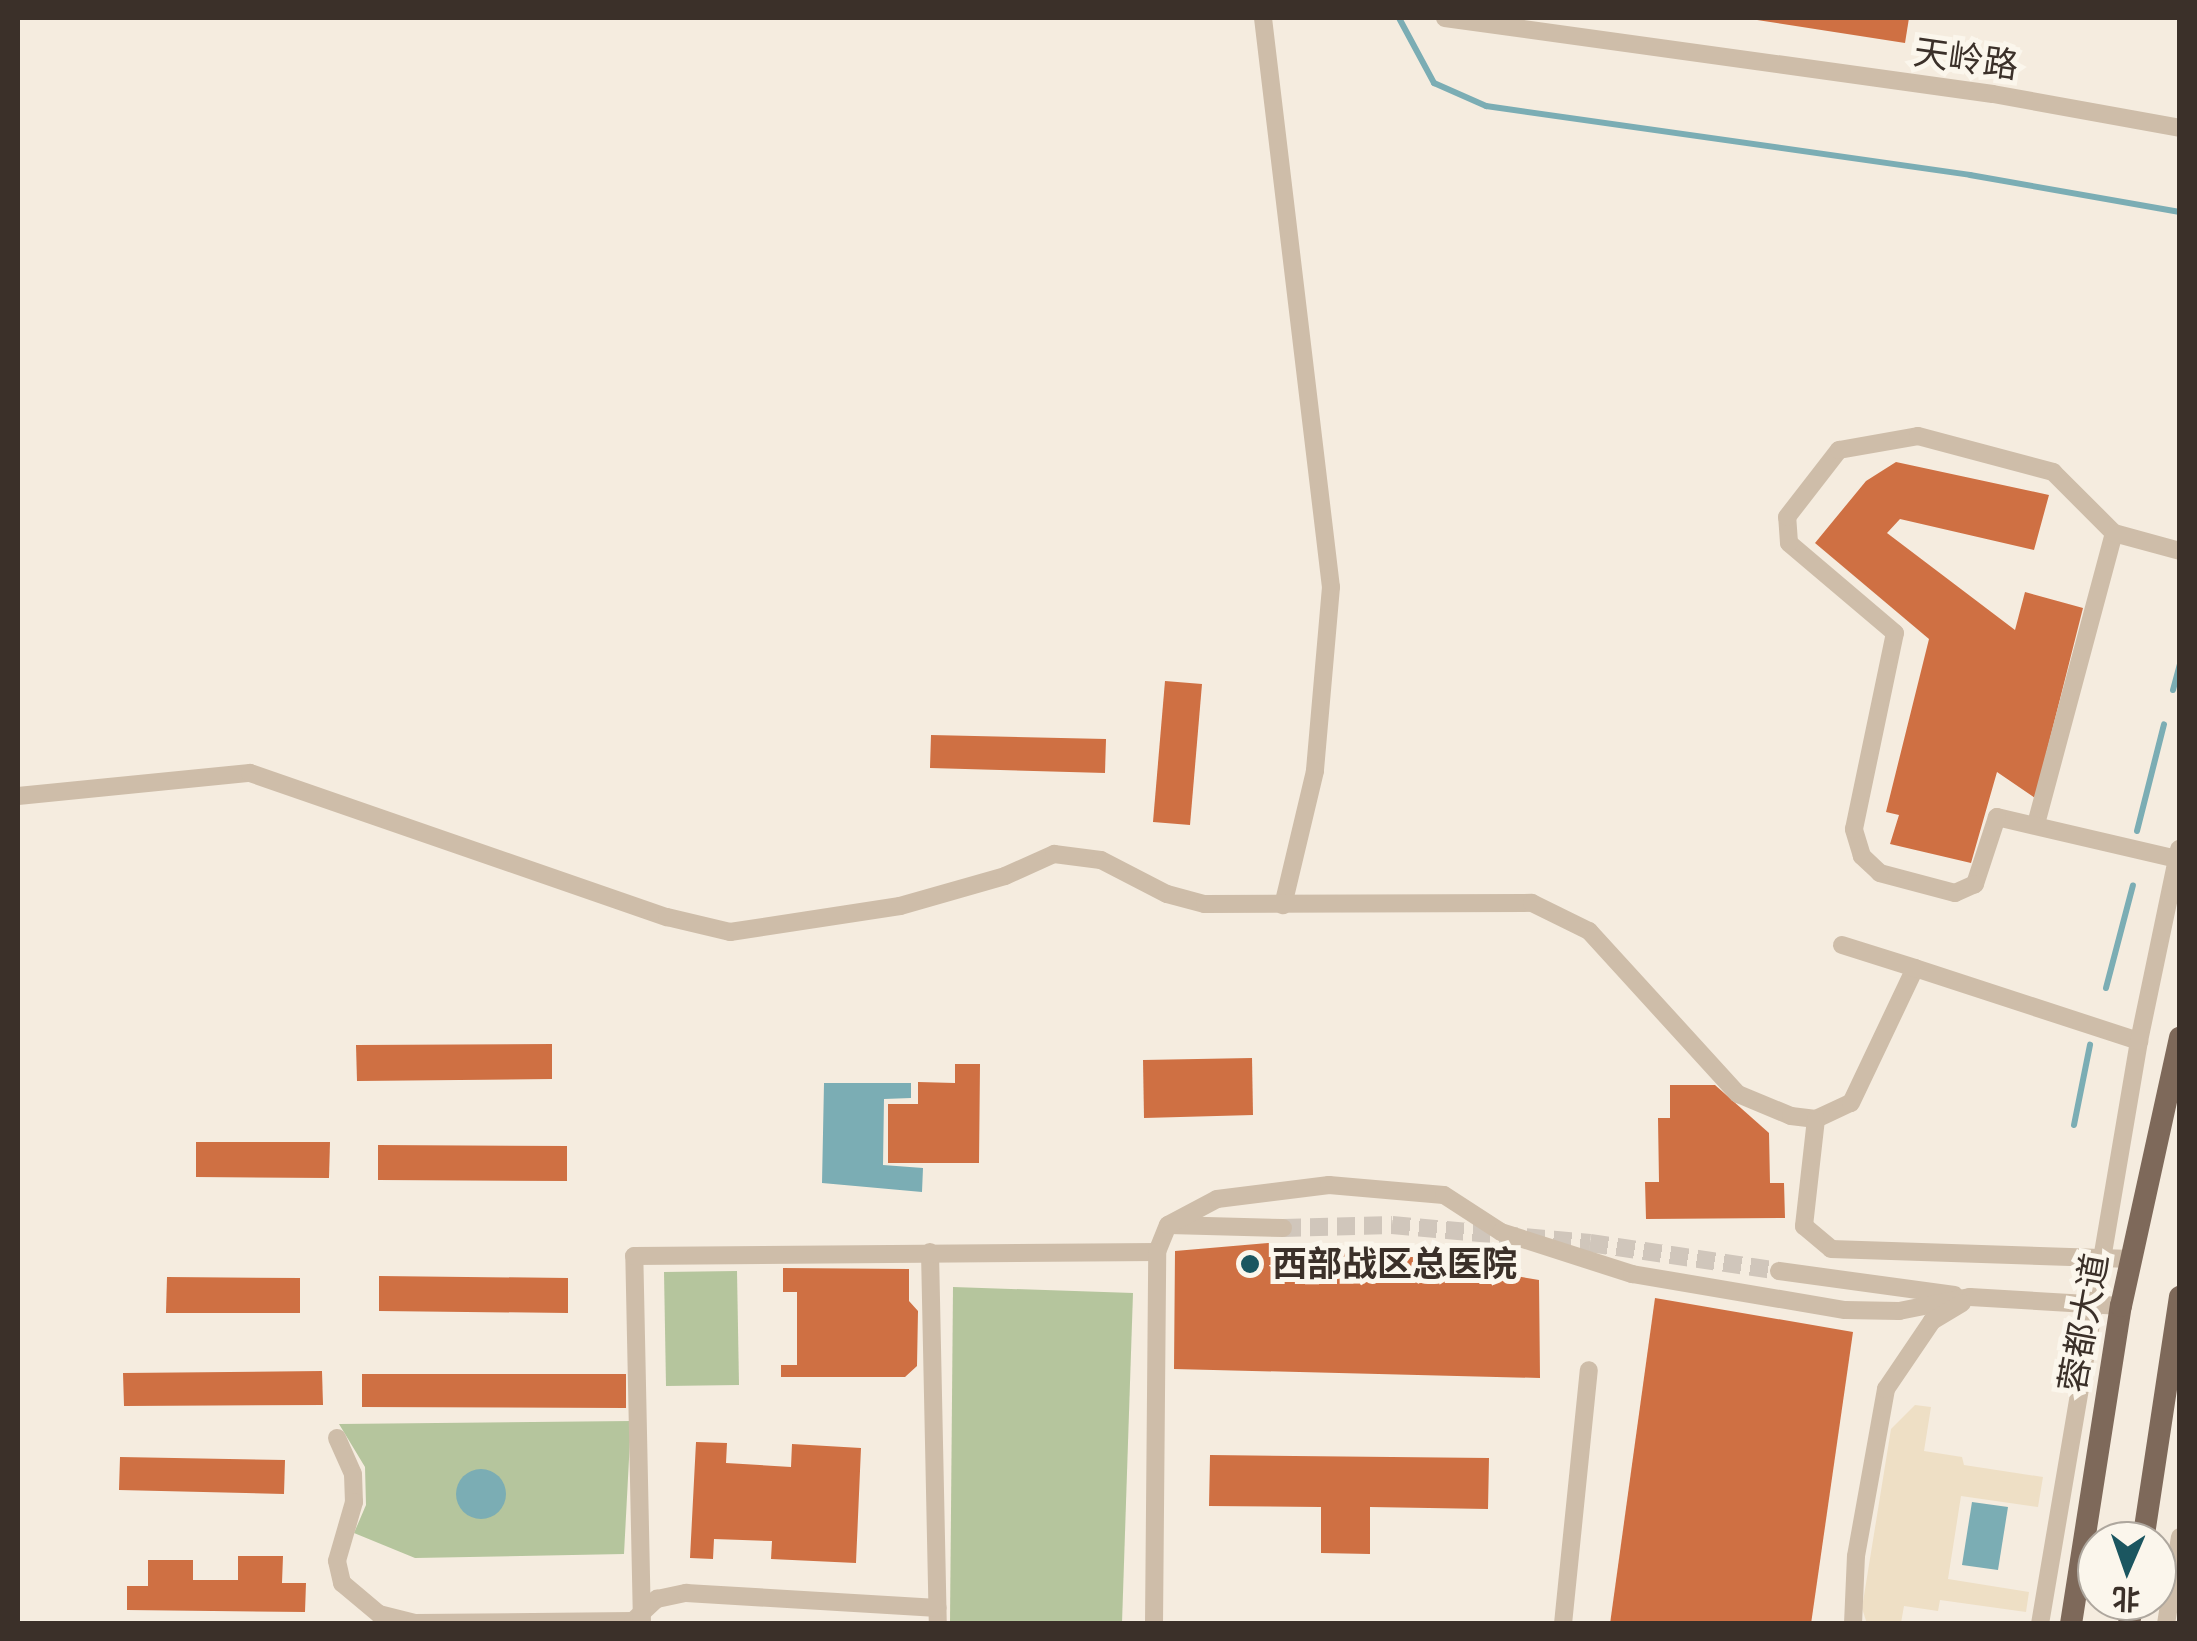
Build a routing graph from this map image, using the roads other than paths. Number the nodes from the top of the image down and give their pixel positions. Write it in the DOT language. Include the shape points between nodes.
graph roads {
  1 [pos="1263,18"];
  2 [pos="1445,18"];
  3 [pos="2180,128"];
  4 [pos="2114,533"];
  5 [pos="2180,551"];
  6 [pos="18,796"];
  7 [pos="2036,824"];
  8 [pos="2178,854"];
  9 [pos="1283,906"];
  10 [pos="1842,946"];
  11 [pos="1915,968"];
  12 [pos="2180,1037"];
  13 [pos="2140,1040"];
  14 [pos="1816,1119"];
  15 [pos="1168,1225"];
  16 [pos="1284,1228"];
  17 [pos="930,1252"];
  18 [pos="1157,1252"];
  19 [pos="2104,1257"];
  20 [pos="2131,1259"];
  21 [pos="1779,1271"];
  22 [pos="2180,1297"];
  23 [pos="1970,1298"];
  24 [pos="2095,1303"];
  25 [pos="2121,1306"];
  26 [pos="1589,1370"];
  27 [pos="337,1438"];
  28 [pos="2146,1521"];
  29 [pos="2180,1537"];
  30 [pos="938,1616"];
  31 [pos="642,1618"];
  32 [pos="1154,1624"];
  33 [pos="1563,1624"];
  34 [pos="1852,1624"];
  35 [pos="2040,1624"];
  36 [pos="2071,1624"];
  37 [pos="2166,1624"];
  1 -- 9 [label="street" via="1331,587 1315,771"];
  2 -- 3 [label="street, 天岭路" via="1993,94"];
  4 -- 5 [label="street"];
  4 -- 7 [label="street"];
  4 -- 7 [label="street" via="2053,472 1918,436 1839,450 1788,517 1789,543 1895,633 1854,829 1862,856 1880,873 1955,893 1975,884 1997,817"];
  6 -- 9 [label="street" via="250,773 667,917 730,932 900,906 1054,854 1101,860 1167,894 1205,904"];
  7 -- 8 [label="street"];
  8 -- 13 [label="street"];
  9 -- 14 [label="street" via="1532,903 1588,931 1738,1094 1790,1116"];
  10 -- 11 [label="street"];
  11 -- 13 [label="street"];
  11 -- 14 [label="street" via="1851,1103"];
  12 -- 20 [label="main road, 蓉都大道"];
  13 -- 19 [label="street"];
  14 -- 19 [label="street" via="1804,1226 1831,1249"];
  15 -- 16 [label="street"];
  15 -- 18 [label="street"];
  15 -- 23 [label="street" via="1217,1199 1271,1190 1329,1185 1444,1195 1501,1232 1632,1274 1845,1310 1900,1311"];
  17 -- 18 [label="street"];
  17 -- 30 [label="street"];
  17 -- 31 [label="street" via="634,1256"];
  18 -- 32 [label="street"];
  19 -- 20 [label="street"];
  19 -- 24 [label="street"];
  20 -- 25 [label="main road, 蓉都大道"];
  21 -- 23 [label="street"];
  22 -- 28 [label="main road"];
  23 -- 24 [label="street"];
  23 -- 34 [label="street" via="1918,1338 1886,1389 1856,1556"];
  24 -- 25 [label="street"];
  24 -- 35 [label="street"];
  25 -- 36 [label="main road, 蓉都大道"];
  26 -- 33 [label="street"];
  27 -- 31 [label="street" via="353,1474 354,1502 337,1561 342,1584 378,1614 435,1622"];
  29 -- 37 [label="street"];
  30 -- 31 [label="street" via="686,1593 657,1599"];
}
